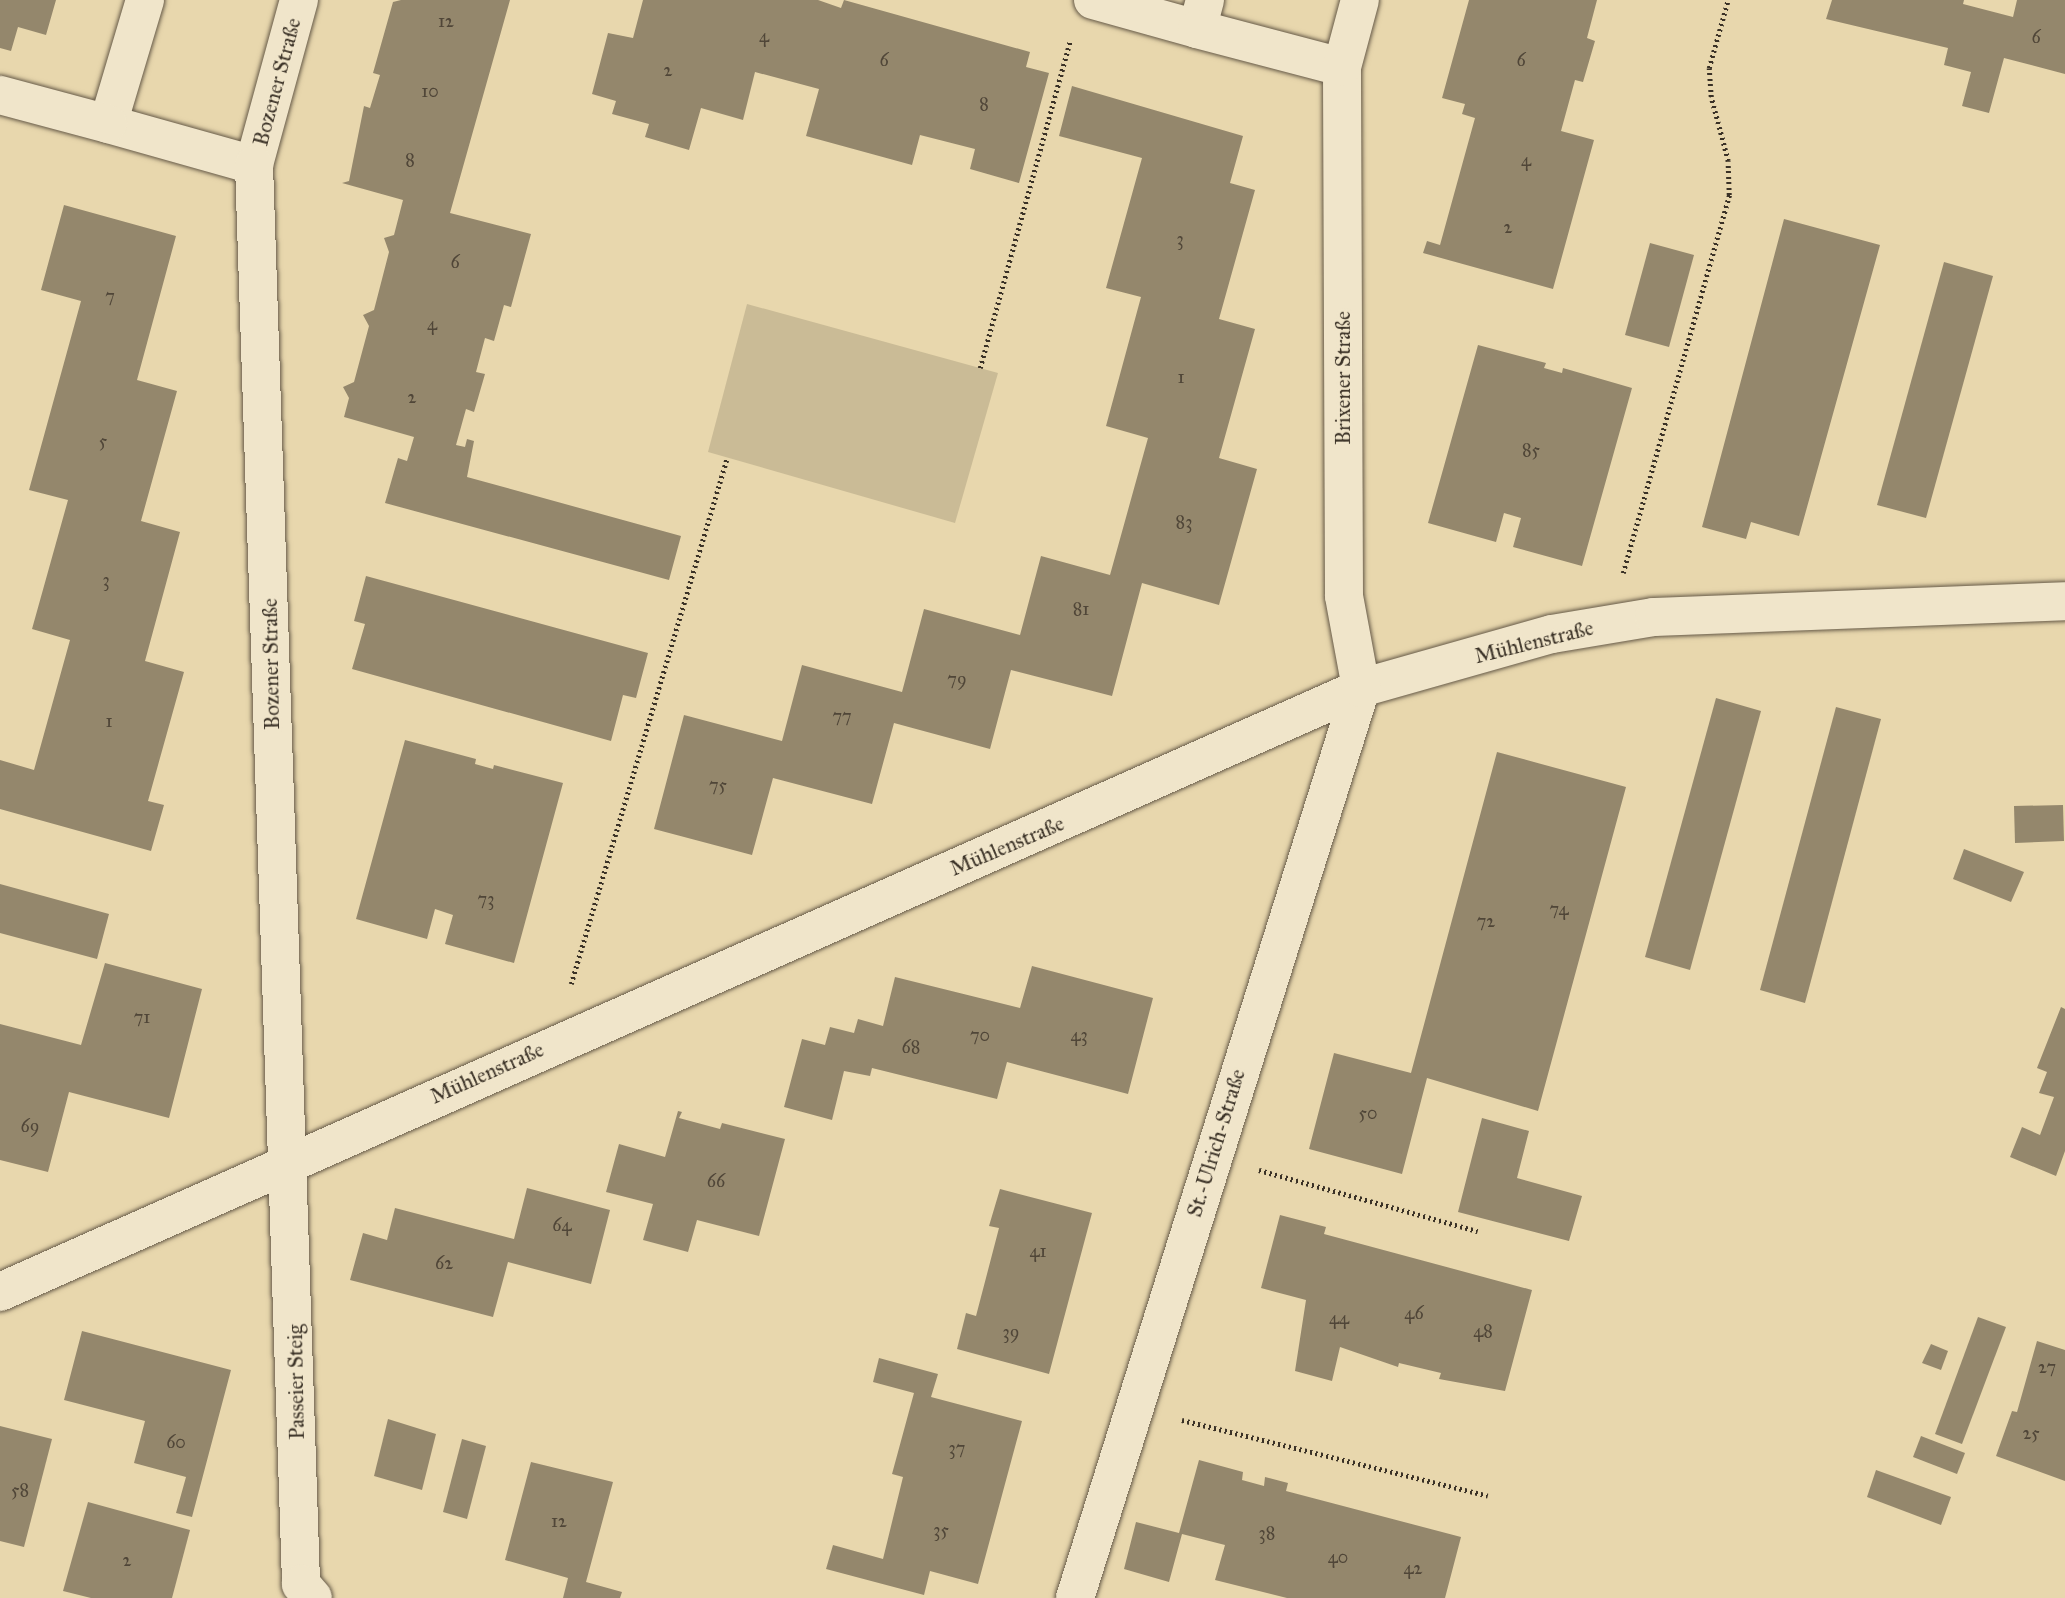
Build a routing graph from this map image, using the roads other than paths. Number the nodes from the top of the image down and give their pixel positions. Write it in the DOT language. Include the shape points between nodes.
graph roads {
  1 [pos="145,0"];
  2 [pos="299,0"];
  3 [pos="1093,0"];
  4 [pos="1360,0"];
  5 [pos="1201,14"];
  6 [pos="1342,67"];
  7 [pos="0,94"];
  8 [pos="108,124"];
  9 [pos="254,165"];
  10 [pos="2065,601"];
  11 [pos="1361,688"];
  12 [pos="290,1162"];
  13 [pos="0,1292"];
  14 [pos="313,1598"];
  15 [pos="1075,1598"];
  1 -- 8 [label="street"];
  2 -- 9 [label="street, Bozener Straße"];
  3 -- 5 [label="street"];
  4 -- 6 [label="street, Brixener Straße"];
  5 -- 6 [label="street"];
  6 -- 11 [label="street, Brixener Straße" via="1344,596"];
  7 -- 8 [label="street, Bozener Straße"];
  8 -- 9 [label="street, Bozener Straße"];
  9 -- 12 [label="street, Bozener Straße"];
  10 -- 11 [label="street, Mühlenstraße" via="1815,607 1654,617 1552,634"];
  11 -- 12 [label="street, Mühlenstraße"];
  11 -- 15 [label="street, St.-Ulrich-Straße"];
  12 -- 13 [label="street, Mühlenstraße"];
  12 -- 14 [label="street, Passeier Steig" via="302,1584"];
}
